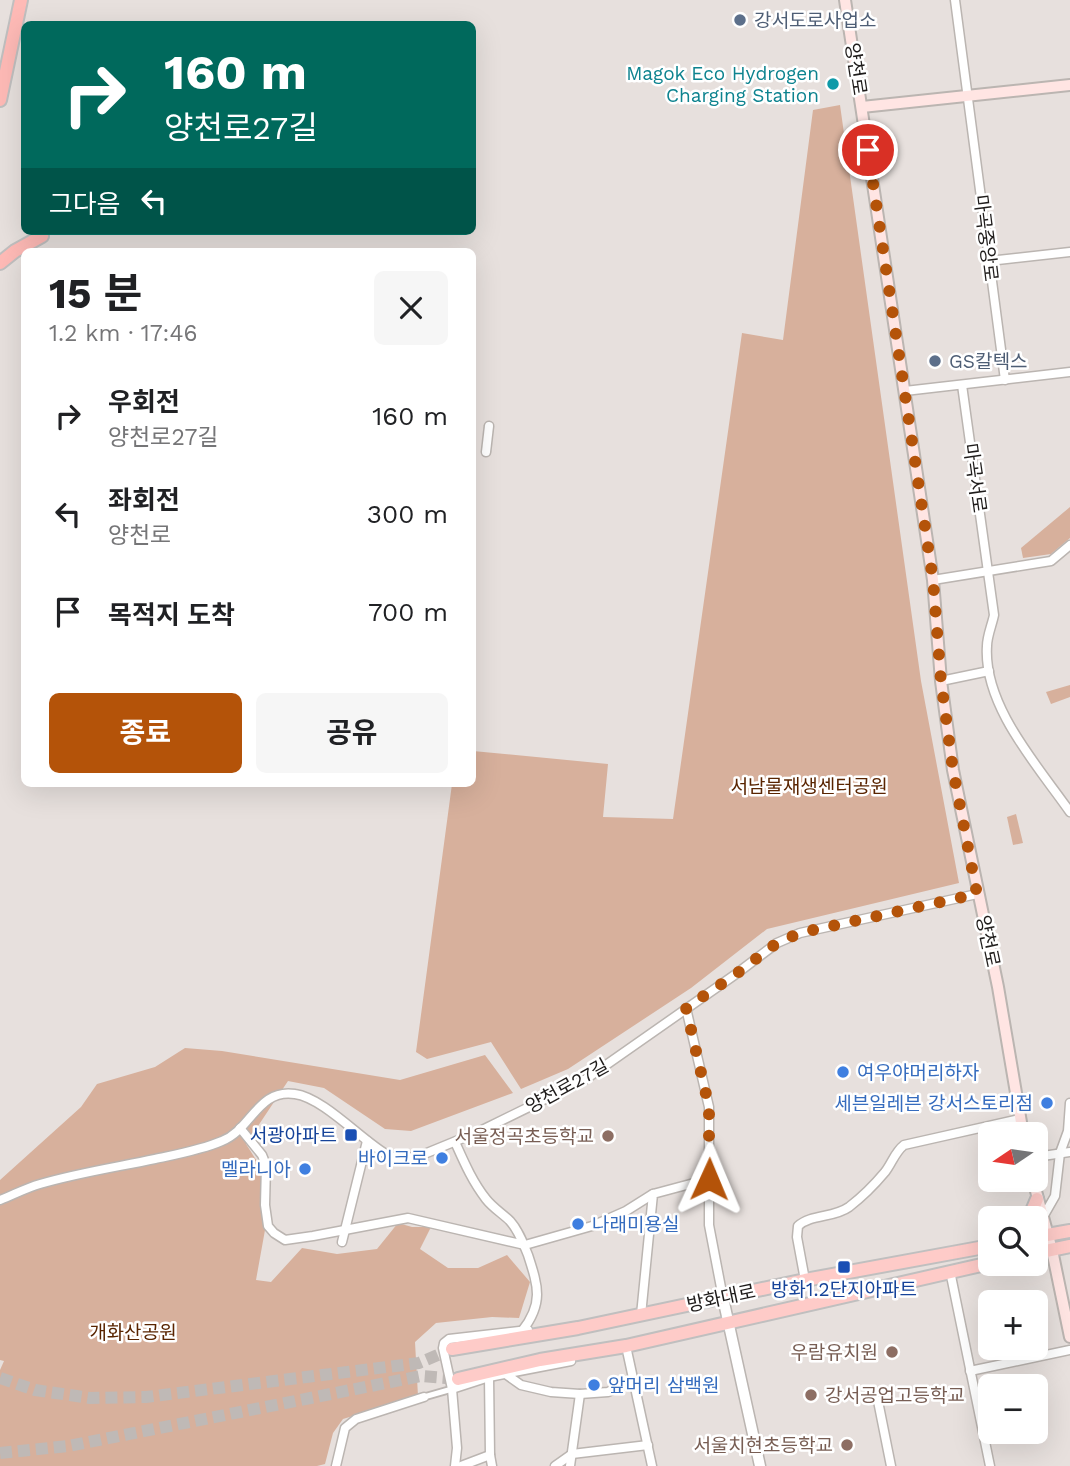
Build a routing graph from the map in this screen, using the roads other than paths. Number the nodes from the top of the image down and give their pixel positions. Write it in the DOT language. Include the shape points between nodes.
graph roads {
  1 [pos="21,0"];
  2 [pos="845,0"];
  3 [pos="955,0"];
  4 [pos="1070,85"];
  5 [pos="968,96"];
  6 [pos="0,100"];
  7 [pos="862,107"];
  8 [pos="40,235"];
  9 [pos="1070,252"];
  10 [pos="989,261"];
  11 [pos="0,263"];
  12 [pos="1070,372"];
  13 [pos="1005,380"];
  14 [pos="962,385"];
  15 [pos="905,391"];
  16 [pos="489,426"];
  17 [pos="486,452"];
  18 [pos="1070,545"];
  19 [pos="987,571"];
  20 [pos="933,580"];
  21 [pos="989,671"];
  22 [pos="941,681"];
  23 [pos="1070,812"];
  24 [pos="977,894"];
  25 [pos="686,1008"];
  26 [pos="1070,1103"];
  27 [pos="1020,1119"];
  28 [pos="1021,1122"];
  29 [pos="240,1128"];
  30 [pos="367,1140"];
  31 [pos="455,1142"];
  32 [pos="1065,1153"];
  33 [pos="709,1179"];
  34 [pos="1036,1192"];
  35 [pos="653,1194"];
  36 [pos="1037,1199"];
  37 [pos="0,1200"];
  38 [pos="1037,1206"];
  39 [pos="1046,1206"];
  40 [pos="1067,1229"];
  41 [pos="344,1230"];
  42 [pos="1048,1234"];
  43 [pos="342,1242"];
  44 [pos="1048,1244"];
  45 [pos="524,1245"];
  46 [pos="1070,1246"];
  47 [pos="978,1248"];
  48 [pos="1052,1250"];
  49 [pos="1048,1251"];
  50 [pos="978,1265"];
  51 [pos="950,1271"];
  52 [pos="805,1280"];
  53 [pos="723,1298"];
  54 [pos="641,1315"];
  55 [pos="602,1322"];
  56 [pos="729,1322"];
  57 [pos="522,1331"];
  58 [pos="1070,1337"];
  59 [pos="626,1346"];
  60 [pos="452,1349"];
  61 [pos="611,1349"];
  62 [pos="1070,1350"];
  63 [pos="970,1371"];
  64 [pos="507,1375"];
  65 [pos="489,1377"];
  66 [pos="635,1380"];
  67 [pos="455,1384"];
  68 [pos="580,1394"];
  69 [pos="424,1397"];
  70 [pos="878,1401"];
  71 [pos="648,1445"];
  72 [pos="572,1454"];
  73 [pos="490,1455"];
  74 [pos="336,1466"];
  75 [pos="455,1466"];
  76 [pos="461,1466"];
  77 [pos="492,1466"];
  78 [pos="555,1466"];
  79 [pos="570,1466"];
  80 [pos="652,1466"];
  81 [pos="760,1466"];
  82 [pos="891,1466"];
  83 [pos="990,1466"];
  1 -- 6 [label="highway"];
  2 -- 7 [label="main road, 양천로"];
  3 -- 5 [label="street, 마곡중앙로"];
  4 -- 5 [label="main road"];
  5 -- 7 [label="main road"];
  5 -- 10 [label="street, 마곡중앙로"];
  7 -- 15 [label="main road, 양천로"];
  8 -- 11 [label="highway"];
  9 -- 10 [label="street"];
  10 -- 13 [label="street, 마곡중앙로"];
  12 -- 13 [label="street"];
  13 -- 14 [label="street"];
  14 -- 15 [label="street"];
  14 -- 19 [label="street, 마곡서로"];
  15 -- 20 [label="main road, 양천로"];
  16 -- 17 [label="street"];
  18 -- 19 [label="street" via="1051,561"];
  19 -- 20 [label="street"];
  19 -- 21 [label="street, 마곡서로" via="994,615 987,646"];
  20 -- 22 [label="main road, 양천로"];
  21 -- 22 [label="street"];
  21 -- 23 [label="street, 마곡서로" via="1005,721"];
  22 -- 24 [label="main road, 양천로"];
  24 -- 25 [label="street, 양천로27길" via="800,933 777,943"];
  24 -- 27 [label="main road, 양천로"];
  25 -- 31 [label="street, 양천로27길" via="586,1079"];
  25 -- 33 [label="street" via="709,1107"];
  26 -- 32 [label="street"];
  27 -- 28 [label="main road, 양천로"];
  27 -- 52 [label="street" via="904,1145 850,1206 798,1226"];
  29 -- 30 [label="street, 양천로27길" via="266,1099 296,1094"];
  29 -- 37 [label="street, 양천로27길" via="226,1140 208,1146 38,1184"];
  29 -- 41 [label="street" via="266,1165 265,1205 268,1226 274,1233 285,1240"];
  30 -- 31 [label="street, 양천로27길" via="397,1158 417,1157"];
  30 -- 41 [label="street"];
  31 -- 45 [label="street" via="478,1188 510,1221"];
  32 -- 39 [label="street" via="1055,1196"];
  33 -- 35 [label="street"];
  33 -- 53 [label="street" via="709,1225"];
  34 -- 36 [label="main road"];
  35 -- 45 [label="street" via="592,1226"];
  35 -- 54 [label="street"];
  36 -- 38 [label="main road"];
  40 -- 42 [label="main road"];
  41 -- 43 [label="street"];
  41 -- 45 [label="street" via="408,1218"];
  44 -- 48 [label="main road"];
  45 -- 57 [label="street" via="536,1276 538,1301"];
  46 -- 48 [label="main road"];
  47 -- 52 [label="main road, 방화대로"];
  48 -- 49 [label="main road"];
  48 -- 58 [label="main road"];
  50 -- 51 [label="main road, 방화대로"];
  51 -- 56 [label="main road, 방화대로"];
  51 -- 63 [label="street"];
  52 -- 53 [label="main road, 방화대로"];
  53 -- 54 [label="main road, 방화대로"];
  53 -- 56 [label="street"];
  54 -- 55 [label="main road, 방화대로"];
  55 -- 57 [label="street"];
  55 -- 60 [label="main road, 방화대로"];
  56 -- 59 [label="main road, 방화대로"];
  56 -- 81 [label="street"];
  57 -- 67 [label="street" via="449,1339 443,1349"];
  59 -- 61 [label="main road, 방화대로"];
  59 -- 66 [label="street"];
  61 -- 64 [label="street"];
  61 -- 67 [label="main road, 방화대로" via="540,1360"];
  62 -- 63 [label="street"];
  63 -- 83 [label="street"];
  64 -- 65 [label="street"];
  64 -- 68 [label="street" via="521,1385"];
  65 -- 67 [label="street"];
  65 -- 73 [label="street"];
  66 -- 68 [label="street" via="608,1392"];
  66 -- 71 [label="street"];
  67 -- 69 [label="street"];
  67 -- 75 [label="street"];
  68 -- 72 [label="street"];
  69 -- 74 [label="street" via="356,1419 345,1428"];
  70 -- 82 [label="street"];
  71 -- 72 [label="street"];
  71 -- 80 [label="street"];
  72 -- 78 [label="street"];
  72 -- 79 [label="street"];
  73 -- 76 [label="street"];
  73 -- 77 [label="street"];
}
